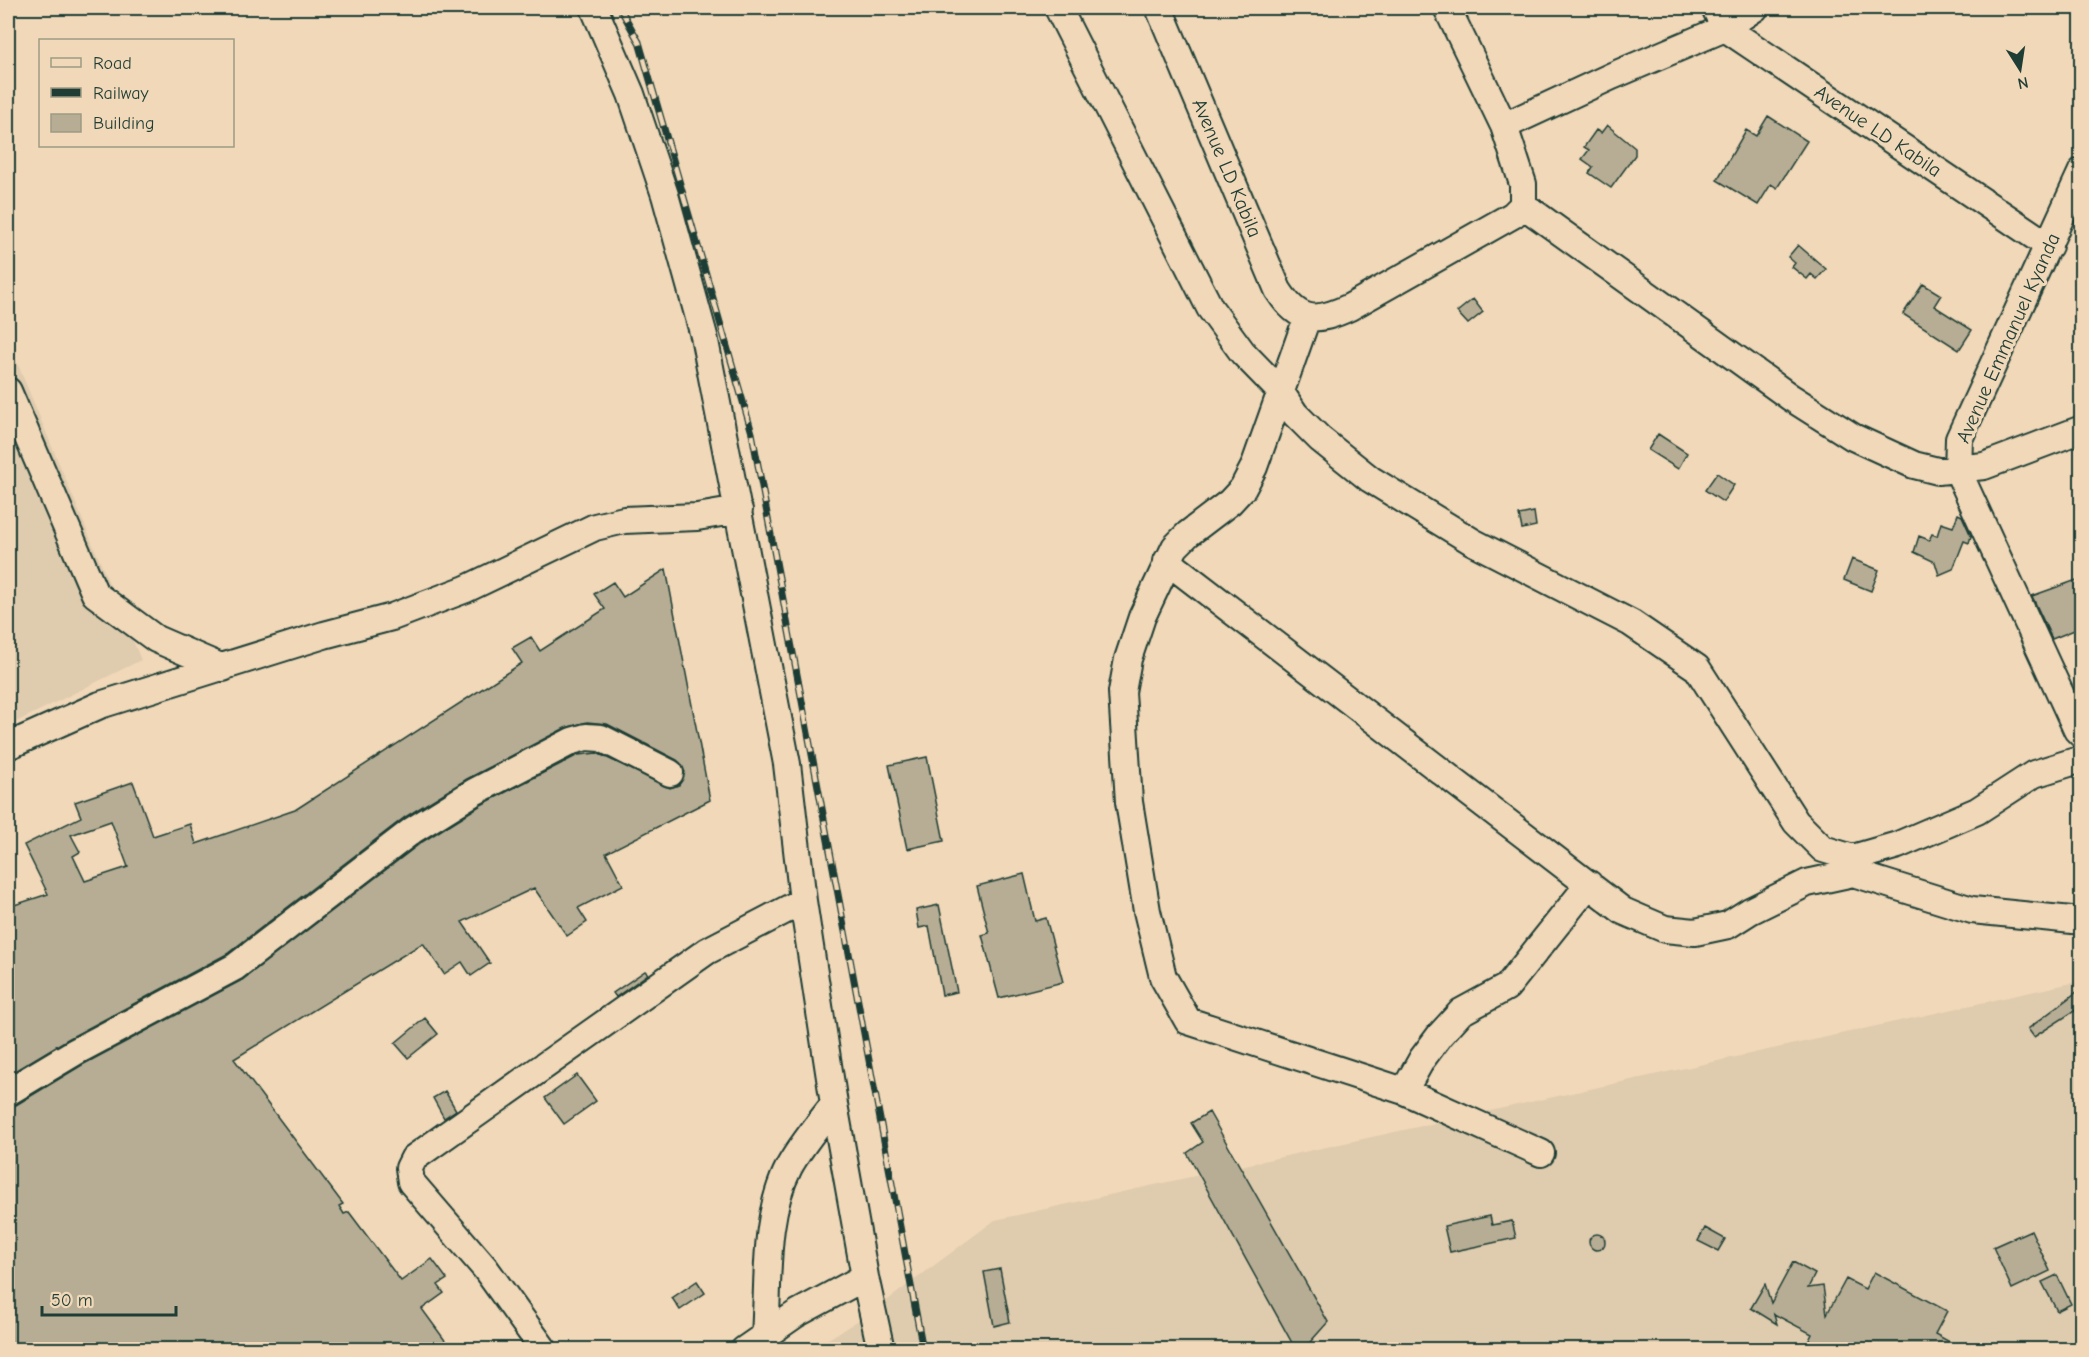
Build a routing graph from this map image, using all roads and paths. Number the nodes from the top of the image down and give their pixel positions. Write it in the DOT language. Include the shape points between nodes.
graph roads {
  1 [pos="594,8"];
  2 [pos="1058,8"];
  3 [pos="1159,8"];
  4 [pos="1447,8"];
  5 [pos="1755,8"];
  6 [pos="1720,18"];
  7 [pos="1504,126"];
  8 [pos="2082,171"];
  9 [pos="1523,205"];
  10 [pos="2049,246"];
  11 [pos="1307,318"];
  12 [pos="8,391"];
  13 [pos="1280,392"];
  14 [pos="2082,429"];
  15 [pos="1958,471"];
  16 [pos="739,510"];
  17 [pos="1167,561"];
  18 [pos="223,668"];
  19 [pos="2080,732"];
  20 [pos="8,746"];
  21 [pos="2082,759"];
  22 [pos="670,772"];
  23 [pos="1853,866"];
  24 [pos="1589,884"];
  25 [pos="804,901"];
  26 [pos="2082,921"];
  27 [pos="1404,1091"];
  28 [pos="8,1092"];
  29 [pos="834,1104"];
  30 [pos="1541,1153"];
  31 [pos="865,1277"];
  32 [pos="765,1335"];
  33 [pos="544,1350"];
  34 [pos="744,1350"];
  35 [pos="880,1350"];
  1 -- 16 [label="street" via="631,94 665,195 704,336"];
  2 -- 13 [label="street" via="1210,308 1243,353"];
  3 -- 11 [label="street, Avenue LD Kabila" via="1278,290 1290,309"];
  4 -- 7 [label="street"];
  5 -- 6 [label="street"];
  6 -- 7 [label="street" via="1612,76"];
  6 -- 10 [label="street, Avenue LD Kabila"];
  7 -- 9 [label="street" via="1523,184"];
  8 -- 10 [label="street, Avenue Emmanuel Kyanda"];
  9 -- 11 [label="street" via="1350,307 1328,317"];
  9 -- 15 [label="street" via="1790,397 1853,437 1914,465"];
  10 -- 15 [label="street, Avenue Emmanuel Kyanda" via="1959,439"];
  11 -- 13 [label="street"];
  12 -- 18 [label="street" via="95,594 156,639"];
  13 -- 17 [label="street" via="1243,488 1188,534"];
  13 -- 23 [label="street" via="1320,439 1370,479 1473,542 1631,623 1697,668 1796,822 1823,849"];
  14 -- 15 [label="street" via="2011,457"];
  15 -- 19 [label="street, Avenue Emmanuel Kyanda"];
  16 -- 18 [label="street" via="697,517 624,520 595,527 466,589 392,617"];
  16 -- 25 [label="street" via="787,764"];
  17 -- 24 [label="street"];
  17 -- 27 [label="street" via="1142,617 1122,692 1129,802 1147,911 1163,977 1188,1021"];
  18 -- 20 [label="street" via="100,705"];
  21 -- 23 [label="street" via="2034,774 1977,811"];
  22 -- 28 [label="street" via="601,738 572,741 474,792 413,830 235,967"];
  23 -- 24 [label="street" via="1807,884 1728,925 1695,932 1665,929 1623,911"];
  23 -- 26 [label="street" via="1972,910"];
  24 -- 27 [label="street" via="1507,987 1461,1012 1440,1035"];
  25 -- 29 [label="street"];
  25 -- 33 [label="street" via="707,951 414,1158 409,1168 411,1182 485,1268"];
  27 -- 30 [label="street"];
  29 -- 31 [label="street"];
  29 -- 32 [label="street" via="789,1168 776,1203"];
  31 -- 32 [label="street"];
  31 -- 35 [label="street"];
  32 -- 34 [label="street"];
}
